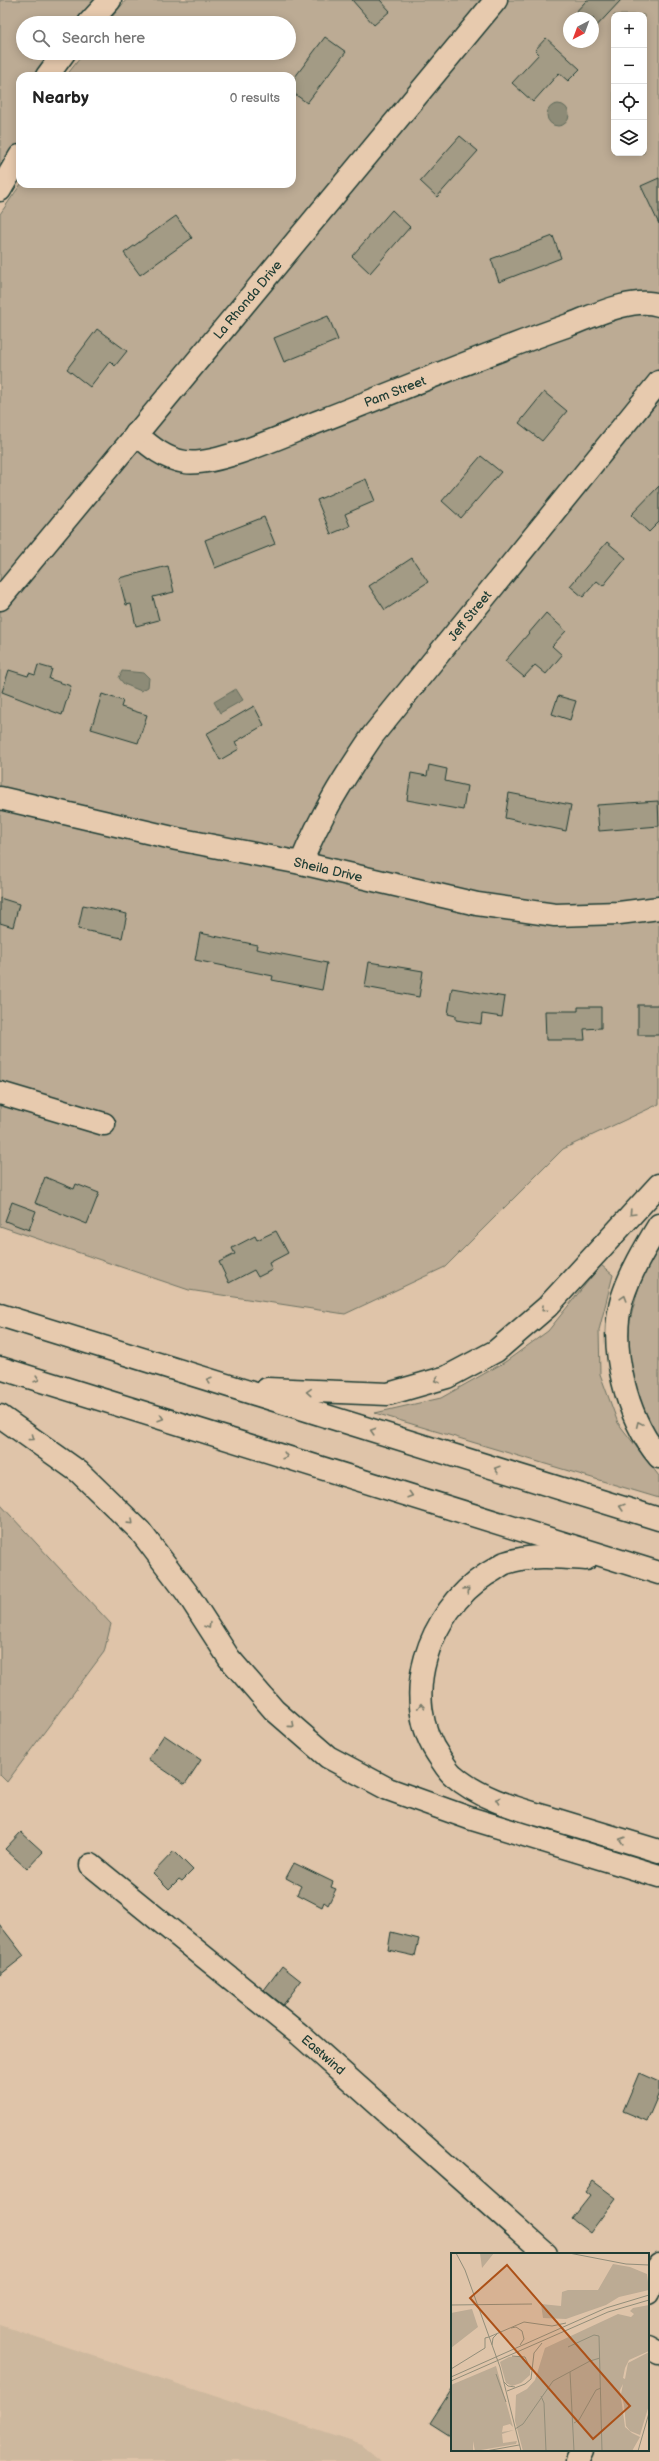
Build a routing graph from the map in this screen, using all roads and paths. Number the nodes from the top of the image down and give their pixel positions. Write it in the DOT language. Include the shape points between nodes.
graph roads {
  1 [pos="110,0"];
  2 [pos="496,0"];
  3 [pos="95,16"];
  4 [pos="59,60"];
  5 [pos="50,72"];
  6 [pos="16,163"];
  7 [pos="0,190"];
  8 [pos="659,305"];
  9 [pos="659,382"];
  10 [pos="136,434"];
  11 [pos="0,599"];
  12 [pos="0,798"];
  13 [pos="301,863"];
  14 [pos="659,908"];
  15 [pos="0,1093"];
  16 [pos="104,1124"];
  17 [pos="659,1185"];
  18 [pos="659,1225"];
  19 [pos="0,1315"];
  20 [pos="0,1368"];
  21 [pos="231,1387"];
  22 [pos="0,1416"];
  23 [pos="659,1457"];
  24 [pos="659,1519"];
  25 [pos="622,1561"];
  26 [pos="659,1573"];
  27 [pos="659,1851"];
  28 [pos="92,1865"];
  29 [pos="659,1876"];
  30 [pos="545,2253"];
  31 [pos="659,2265"];
  32 [pos="649,2290"];
  33 [pos="649,2348"];
  34 [pos="659,2353"];
  35 [pos="582,2451"];
  36 [pos="577,2461"];
  1 -- 3 [label="main road"];
  2 -- 10 [label="main road, La Rhonda Drive"];
  4 -- 5 [label="main road"];
  6 -- 7 [label="main road"];
  8 -- 10 [label="main road, Pam Street" via="654,303 616,308 534,337 295,431 205,462 185,462 157,453"];
  9 -- 13 [label="main road, Jeff Street" via="373,736 337,787 317,823"];
  10 -- 11 [label="main road, La Rhonda Drive"];
  12 -- 13 [label="main road, Sheila Drive" via="163,836"];
  13 -- 14 [label="main road, Sheila Drive" via="477,904 554,915 619,913"];
  15 -- 16 [label="main road"];
  17 -- 21 [label="main road, one-way" via="547,1307 496,1351 447,1377 388,1394 331,1394"];
  23 -- 18 [label="main road, one-way" via="648,1444 626,1394 617,1348 622,1300 642,1254"];
  21 -- 19 [label="main road, one-way"];
  20 -- 25 [label="main road, one-way"];
  24 -- 21 [label="main road, one-way"];
  22 -- 29 [label="main road, one-way" via="79,1472 140,1531 188,1593 229,1658 274,1710 328,1757 388,1789 469,1818"];
  25 -- 26 [label="main road"];
  27 -- 25 [label="main road, one-way" via="478,1793 452,1774 430,1744 420,1711 420,1677 432,1640 449,1610 474,1583 504,1563 544,1556"];
  28 -- 30 [label="main road, Eastwind" via="299,2034"];
  31 -- 32 [label="main road"];
  33 -- 34 [label="main road"];
  35 -- 36 [label="main road"];
}
